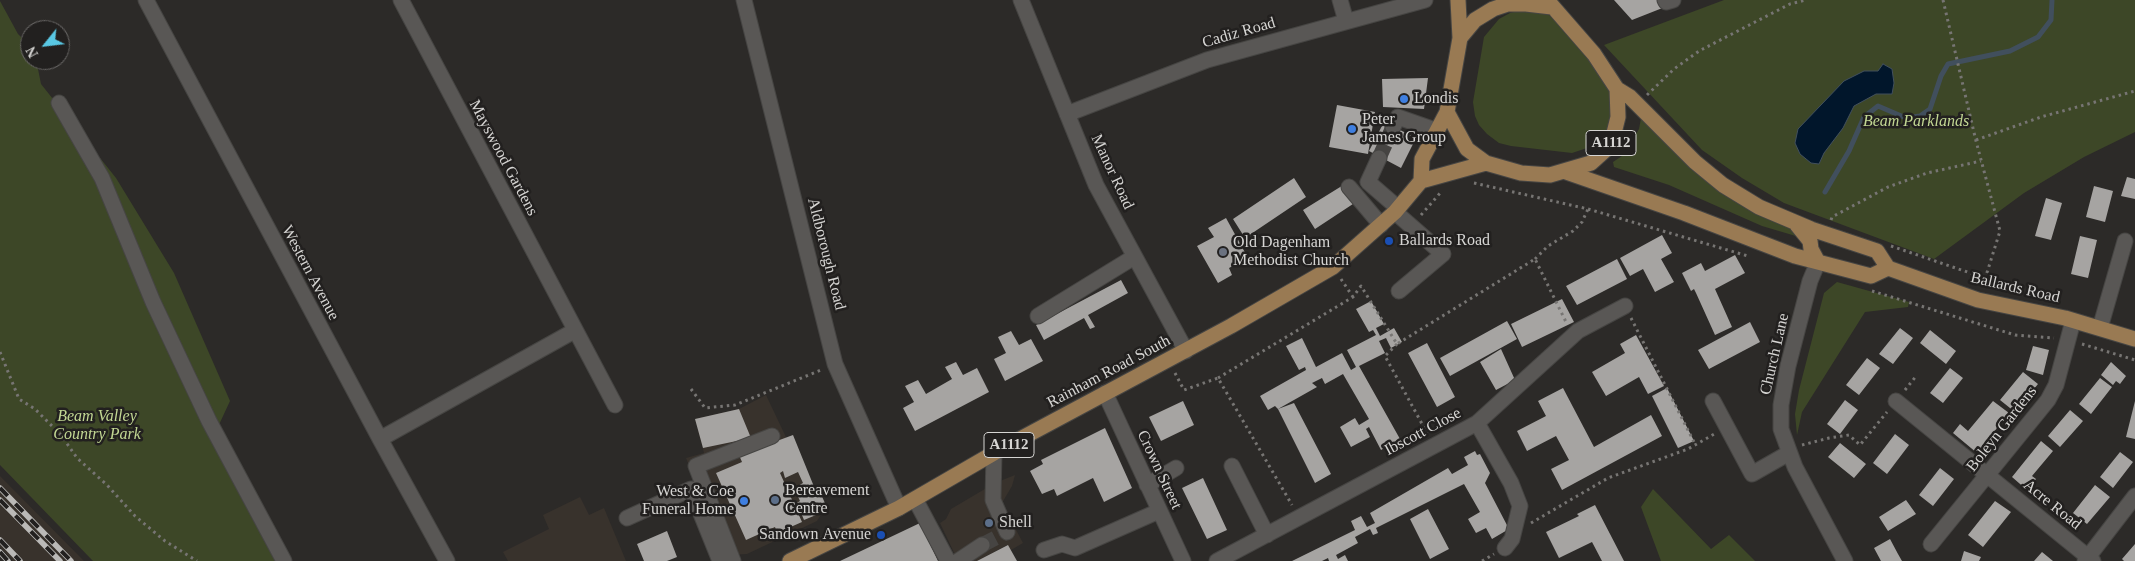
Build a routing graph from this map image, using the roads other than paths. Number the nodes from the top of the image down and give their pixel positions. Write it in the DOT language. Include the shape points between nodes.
graph roads {
  1 [pos="401,0"];
  2 [pos="744,0"];
  3 [pos="1021,0"];
  4 [pos="1340,0"];
  5 [pos="1425,0"];
  6 [pos="1458,0"];
  7 [pos="1665,0"];
  8 [pos="1673,0"];
  9 [pos="143,1"];
  10 [pos="1550,4"];
  11 [pos="1346,21"];
  12 [pos="1460,38"];
  13 [pos="1618,89"];
  14 [pos="59,103"];
  15 [pos="1446,112"];
  16 [pos="1067,114"];
  17 [pos="1394,127"];
  18 [pos="1435,130"];
  19 [pos="1379,158"];
  20 [pos="1486,164"];
  21 [pos="1566,172"];
  22 [pos="1421,181"];
  23 [pos="1349,186"];
  24 [pos="1396,210"];
  25 [pos="1795,222"];
  26 [pos="1381,225"];
  27 [pos="2125,241"];
  28 [pos="1134,257"];
  29 [pos="1818,262"];
  30 [pos="1888,268"];
  31 [pos="1399,291"];
  32 [pos="1625,306"];
  33 [pos="1038,316"];
  34 [pos="2073,321"];
  35 [pos="2100,328"];
  36 [pos="574,331"];
  37 [pos="2135,339"];
  38 [pos="1186,350"];
  39 [pos="1105,394"];
  40 [pos="1713,401"];
  41 [pos="1896,401"];
  42 [pos="615,405"];
  43 [pos="1477,423"];
  44 [pos="772,436"];
  45 [pos="380,439"];
  46 [pos="994,453"];
  47 [pos="1789,453"];
  48 [pos="1232,466"];
  49 [pos="1176,468"];
  50 [pos="1988,475"];
  51 [pos="1147,485"];
  52 [pos="2135,496"];
  53 [pos="915,499"];
  54 [pos="900,508"];
  55 [pos="1159,511"];
  56 [pos="627,518"];
  57 [pos="1007,532"];
  58 [pos="1267,534"];
  59 [pos="1931,544"];
  60 [pos="982,545"];
  61 [pos="1506,548"];
  62 [pos="1044,550"];
  63 [pos="2089,560"];
  64 [pos="284,561"];
  65 [pos="447,561"];
  66 [pos="720,561"];
  67 [pos="733,561"];
  68 [pos="790,561"];
  69 [pos="948,561"];
  70 [pos="958,561"];
  71 [pos="1182,561"];
  72 [pos="1217,561"];
  73 [pos="1845,561"];
  1 -- 36 [label="street, Mayswood Gardens"];
  2 -- 54 [label="street, Aldborough Road" via="835,364"];
  3 -- 16 [label="street, Manor Road"];
  4 -- 11 [label="street"];
  5 -- 11 [label="street, Cadiz Road"];
  6 -- 12 [label="main road"];
  7 -- 8 [label="street"];
  9 -- 45 [label="street, Western Avenue"];
  10 -- 12 [label="main road" via="1508,4 1493,9 1475,20"];
  10 -- 13 [label="main road" via="1594,54"];
  11 -- 16 [label="street, Cadiz Road" via="1207,60"];
  12 -- 15 [label="main road"];
  13 -- 21 [label="main road, A1112" via="1618,117 1611,145 1591,163"];
  13 -- 25 [label="main road" via="1630,97 1671,140 1724,184 1759,208"];
  14 -- 64 [label="street" via="102,178 153,302 209,420"];
  15 -- 18 [label="main road"];
  15 -- 20 [label="main road, A1112" via="1467,148"];
  16 -- 28 [label="street, Manor Road" via="1096,185"];
  17 -- 18 [label="street" via="1398,117"];
  18 -- 22 [label="main road" via="1422,160"];
  19 -- 24 [label="street" via="1368,182"];
  20 -- 21 [label="main road, A1112" via="1550,176"];
  20 -- 22 [label="main road, A1112"];
  21 -- 29 [label="main road" via="1684,213 1751,241"];
  22 -- 24 [label="main road, Rainham Road South / A1112"];
  23 -- 26 [label="street"];
  24 -- 26 [label="main road, Rainham Road South / A1112"];
  24 -- 31 [label="street" via="1443,254"];
  25 -- 29 [label="main road" via="1810,241"];
  25 -- 30 [label="main road" via="1877,251"];
  26 -- 38 [label="main road, Rainham Road South / A1112" via="1333,267"];
  27 -- 35 [label="street"];
  28 -- 33 [label="street"];
  28 -- 38 [label="street, Manor Road"];
  29 -- 30 [label="main road" via="1871,276"];
  29 -- 47 [label="street, Church Lane" via="1810,281 1780,405"];
  30 -- 34 [label="main road, Ballards Road" via="1978,300"];
  32 -- 43 [label="street, Ibscott Close" via="1578,331"];
  34 -- 35 [label="main road, Ballards Road"];
  34 -- 50 [label="street, Boleyn Gardens" via="2056,385 2048,400"];
  35 -- 37 [label="main road, Ballards Road"];
  36 -- 42 [label="street, Mayswood Gardens"];
  36 -- 45 [label="street"];
  38 -- 39 [label="main road, Rainham Road South / A1112"];
  39 -- 46 [label="main road, Rainham Road South / A1112"];
  39 -- 51 [label="street, Crown Street"];
  40 -- 47 [label="street" via="1752,474"];
  41 -- 50 [label="street, Acre Road"];
  43 -- 58 [label="street, Ibscott Close"];
  43 -- 61 [label="street" via="1511,483 1520,506 1512,539"];
  44 -- 67 [label="street" via="696,466"];
  45 -- 65 [label="street, Western Avenue"];
  46 -- 53 [label="main road, Rainham Road South / A1112"];
  46 -- 57 [label="street" via="993,500"];
  47 -- 73 [label="street, Church Lane"];
  48 -- 58 [label="street"];
  49 -- 51 [label="street"];
  50 -- 59 [label="street, Boleyn Gardens"];
  50 -- 63 [label="street, Acre Road"];
  51 -- 55 [label="street, Crown Street"];
  52 -- 63 [label="street"];
  53 -- 54 [label="main road, Rainham Road South / A1112"];
  53 -- 69 [label="street"];
  54 -- 68 [label="main road, Rainham Road South / A1112"];
  55 -- 62 [label="street" via="1075,548 1062,544"];
  55 -- 71 [label="street, Crown Street"];
  56 -- 66 [label="street" via="691,489"];
  58 -- 72 [label="street, Ibscott Close"];
  60 -- 70 [label="street"];
}
